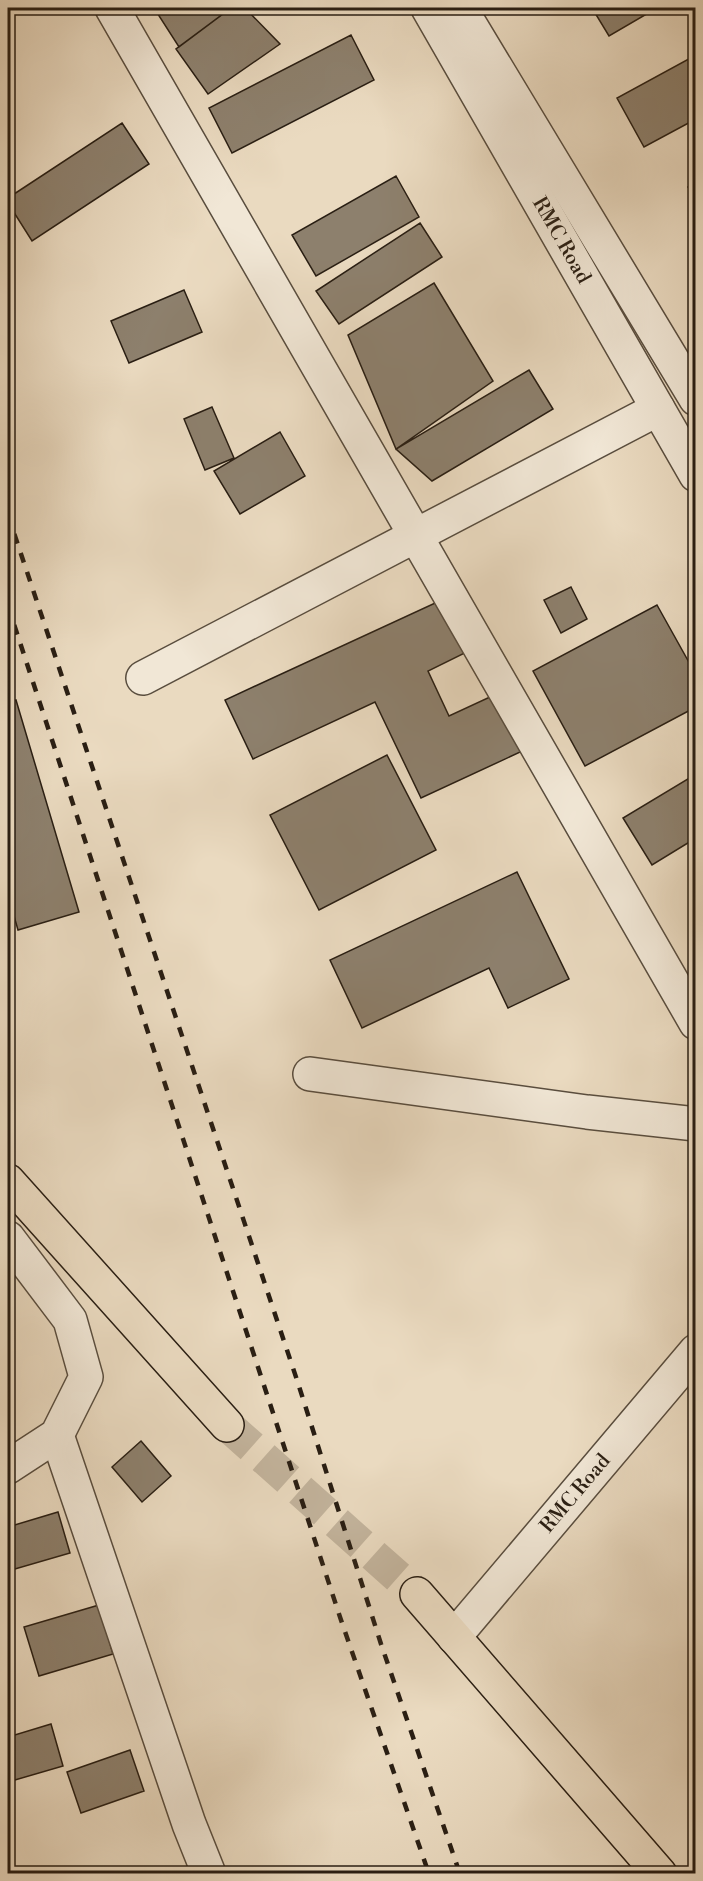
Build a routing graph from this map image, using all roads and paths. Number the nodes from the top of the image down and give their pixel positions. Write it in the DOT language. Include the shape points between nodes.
graph roads {
  1 [pos="112,8"];
  2 [pos="428,8"];
  3 [pos="460,8"];
  4 [pos="696,399"];
  5 [pos="658,409"];
  6 [pos="696,475"];
  7 [pos="417,534"];
  8 [pos="143,678"];
  9 [pos="696,1023"];
  10 [pos="310,1074"];
  11 [pos="696,1124"];
  12 [pos="8,1181"];
  13 [pos="8,1238"];
  14 [pos="696,1351"];
  15 [pos="227,1425"];
  16 [pos="57,1435"];
  17 [pos="8,1467"];
  18 [pos="417,1594"];
  19 [pos="453,1637"];
  20 [pos="208,1874"];
  21 [pos="660,1874"];
  1 -- 7 [label="street"];
  2 -- 5 [label="street, RMC Road"];
  3 -- 4 [label="street, RMC Road"];
  5 -- 6 [label="street, RMC Road"];
  5 -- 7 [label="street"];
  7 -- 8 [label="street"];
  7 -- 9 [label="street"];
  10 -- 11 [label="street"];
  12 -- 15 [label="main road"];
  13 -- 16 [label="street" via="70,1320 86,1377"];
  14 -- 19 [label="street, RMC Road"];
  16 -- 17 [label="street"];
  16 -- 20 [label="street"];
  18 -- 19 [label="main road"];
  19 -- 21 [label="main road"];
}
